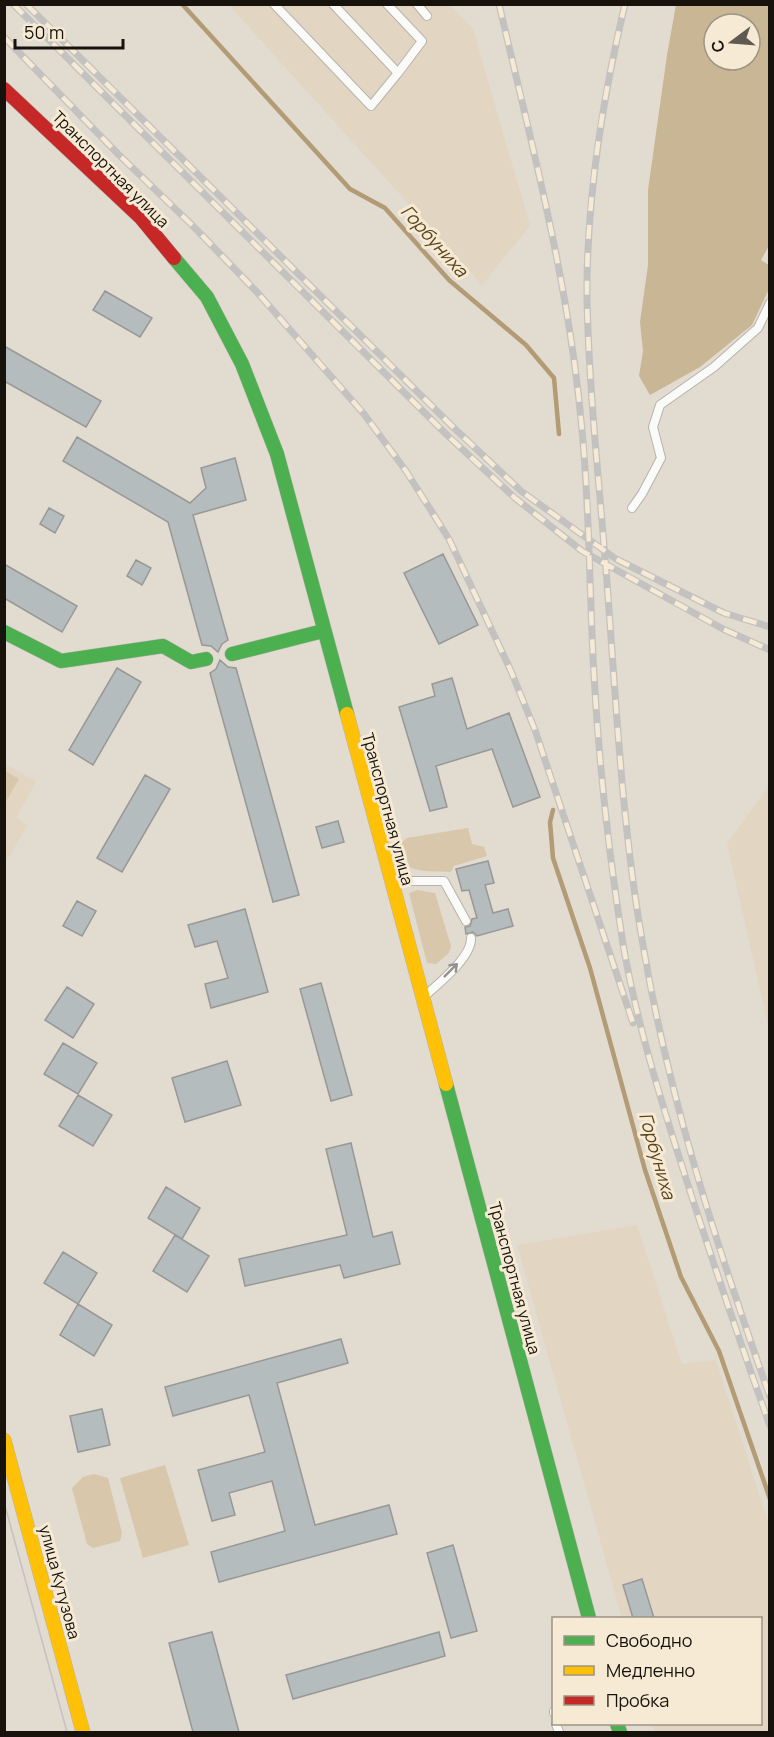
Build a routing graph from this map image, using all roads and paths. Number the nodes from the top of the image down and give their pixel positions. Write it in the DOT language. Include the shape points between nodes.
graph roads {
  1 [pos="274,4"];
  2 [pos="333,4"];
  3 [pos="387,4"];
  4 [pos="417,4"];
  5 [pos="427,15"];
  6 [pos="398,73"];
  7 [pos="4,89"];
  8 [pos="770,303"];
  9 [pos="632,508"];
  10 [pos="323,631"];
  11 [pos="4,632"];
  12 [pos="232,654"];
  13 [pos="206,659"];
  14 [pos="390,881"];
  15 [pos="466,921"];
  16 [pos="471,938"];
  17 [pos="424,998"];
  18 [pos="4,1440"];
  19 [pos="589,1617"];
  20 [pos="83,1732"];
  1 -- 6 [label="lane" via="371,106"];
  2 -- 6 [label="lane"];
  3 -- 6 [label="lane" via="422,41"];
  4 -- 5 [label="lane"];
  7 -- 10 [label="main road, Транспортная улица" via="141,218 207,297 242,364 277,454"];
  8 -- 9 [label="lane" via="758,328 714,367 660,405 654,427 661,458"];
  10 -- 12 [label="main road"];
  10 -- 14 [label="main road, Транспортная улица"];
  11 -- 13 [label="main road" via="61,661 163,646 191,662"];
  14 -- 15 [label="lane" via="444,881"];
  14 -- 17 [label="main road, Транспортная улица"];
  17 -- 16 [label="lane, one-way" via="463,958"];
  17 -- 19 [label="main road, Транспортная улица"];
  18 -- 20 [label="main road, улица Кутузова"];
}
